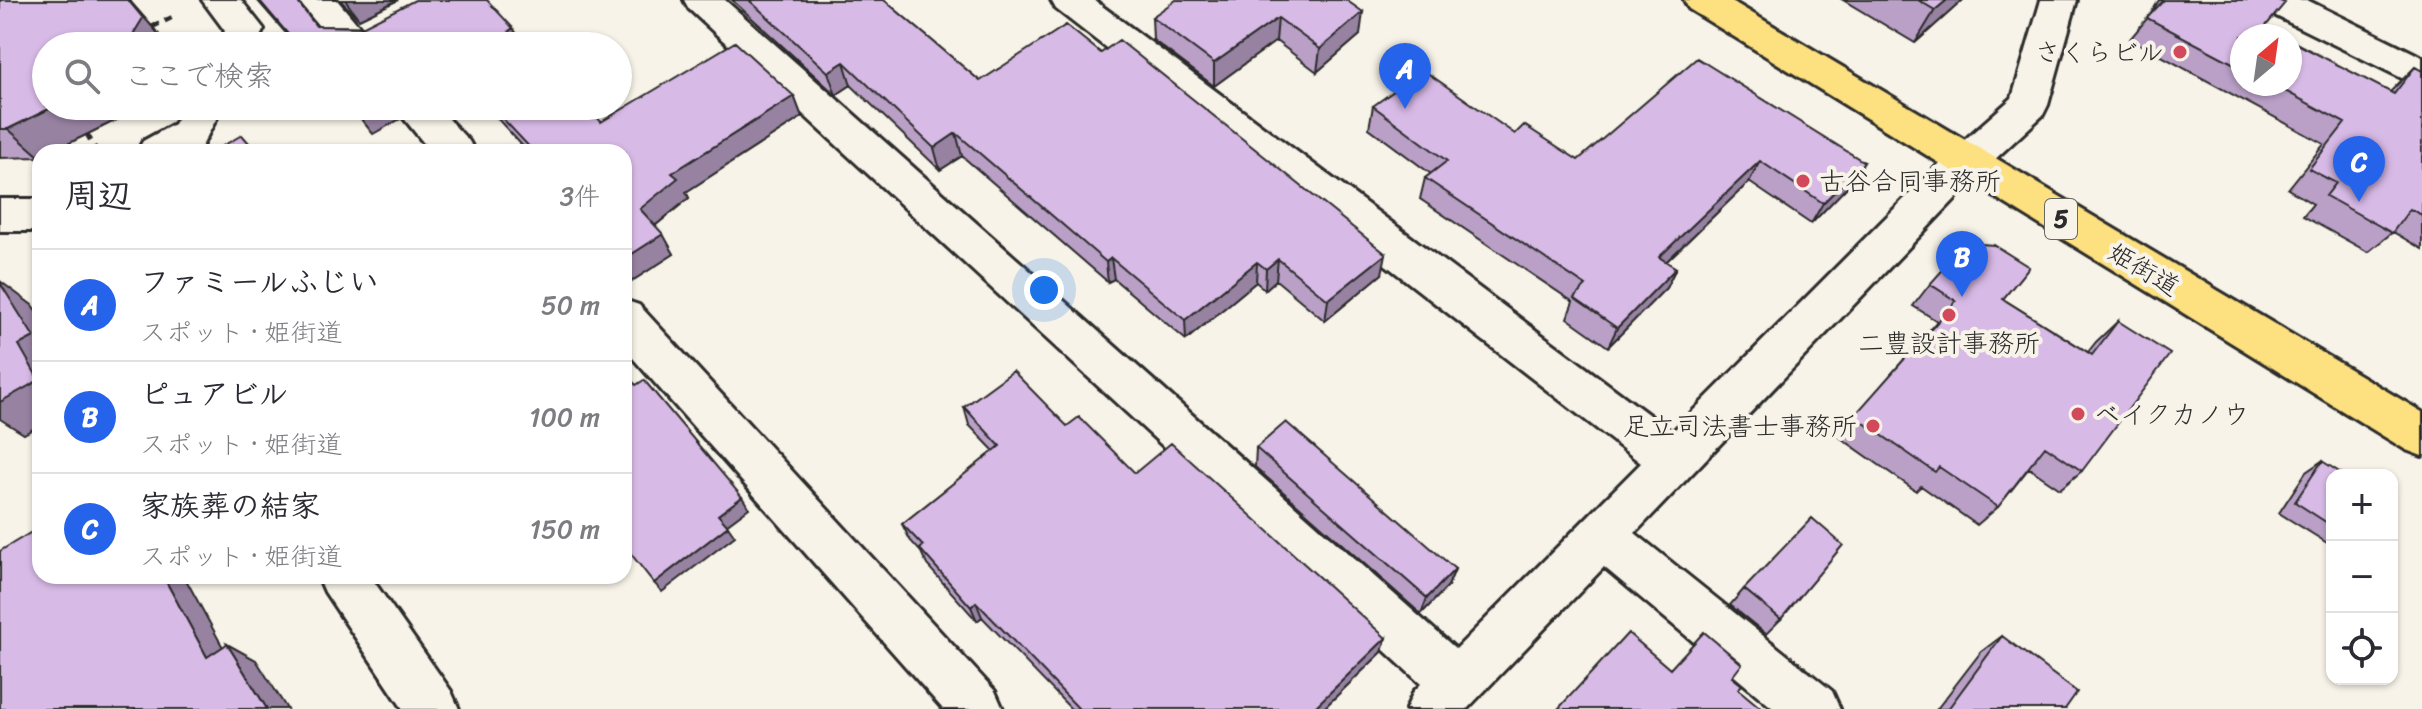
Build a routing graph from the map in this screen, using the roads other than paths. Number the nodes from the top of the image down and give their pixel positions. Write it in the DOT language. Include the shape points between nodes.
graph roads {
  1 [pos="316,0"];
  2 [pos="702,0"];
  3 [pos="1069,0"];
  4 [pos="1702,0"];
  5 [pos="2059,0"];
  6 [pos="2275,0"];
  7 [pos="210,1"];
  8 [pos="243,32"];
  9 [pos="355,32"];
  10 [pos="2422,74"];
  11 [pos="196,120"];
  12 [pos="426,120"];
  13 [pos="172,144"];
  14 [pos="448,144"];
  15 [pos="1966,162"];
  16 [pos="0,215"];
  17 [pos="32,215"];
  18 [pos="632,327"];
  19 [pos="2422,436"];
  20 [pos="1673,460"];
  21 [pos="1600,534"];
  22 [pos="347,584"];
  23 [pos="1444,696"];
  24 [pos="433,709"];
  25 [pos="977,709"];
  26 [pos="1814,709"];
  1 -- 9 [label="street"];
  2 -- 23 [label="street"];
  3 -- 20 [label="street"];
  4 -- 15 [label="main road, 姫街道 / 5"];
  5 -- 15 [label="street" via="2029,105"];
  6 -- 10 [label="street"];
  7 -- 8 [label="street"];
  11 -- 13 [label="street" via="188,135"];
  12 -- 14 [label="street"];
  15 -- 19 [label="main road, 姫街道 / 5"];
  15 -- 20 [label="street"];
  16 -- 17 [label="street"];
  18 -- 25 [label="street"];
  20 -- 21 [label="street"];
  21 -- 23 [label="street"];
  21 -- 26 [label="street"];
  22 -- 24 [label="street"];
}
